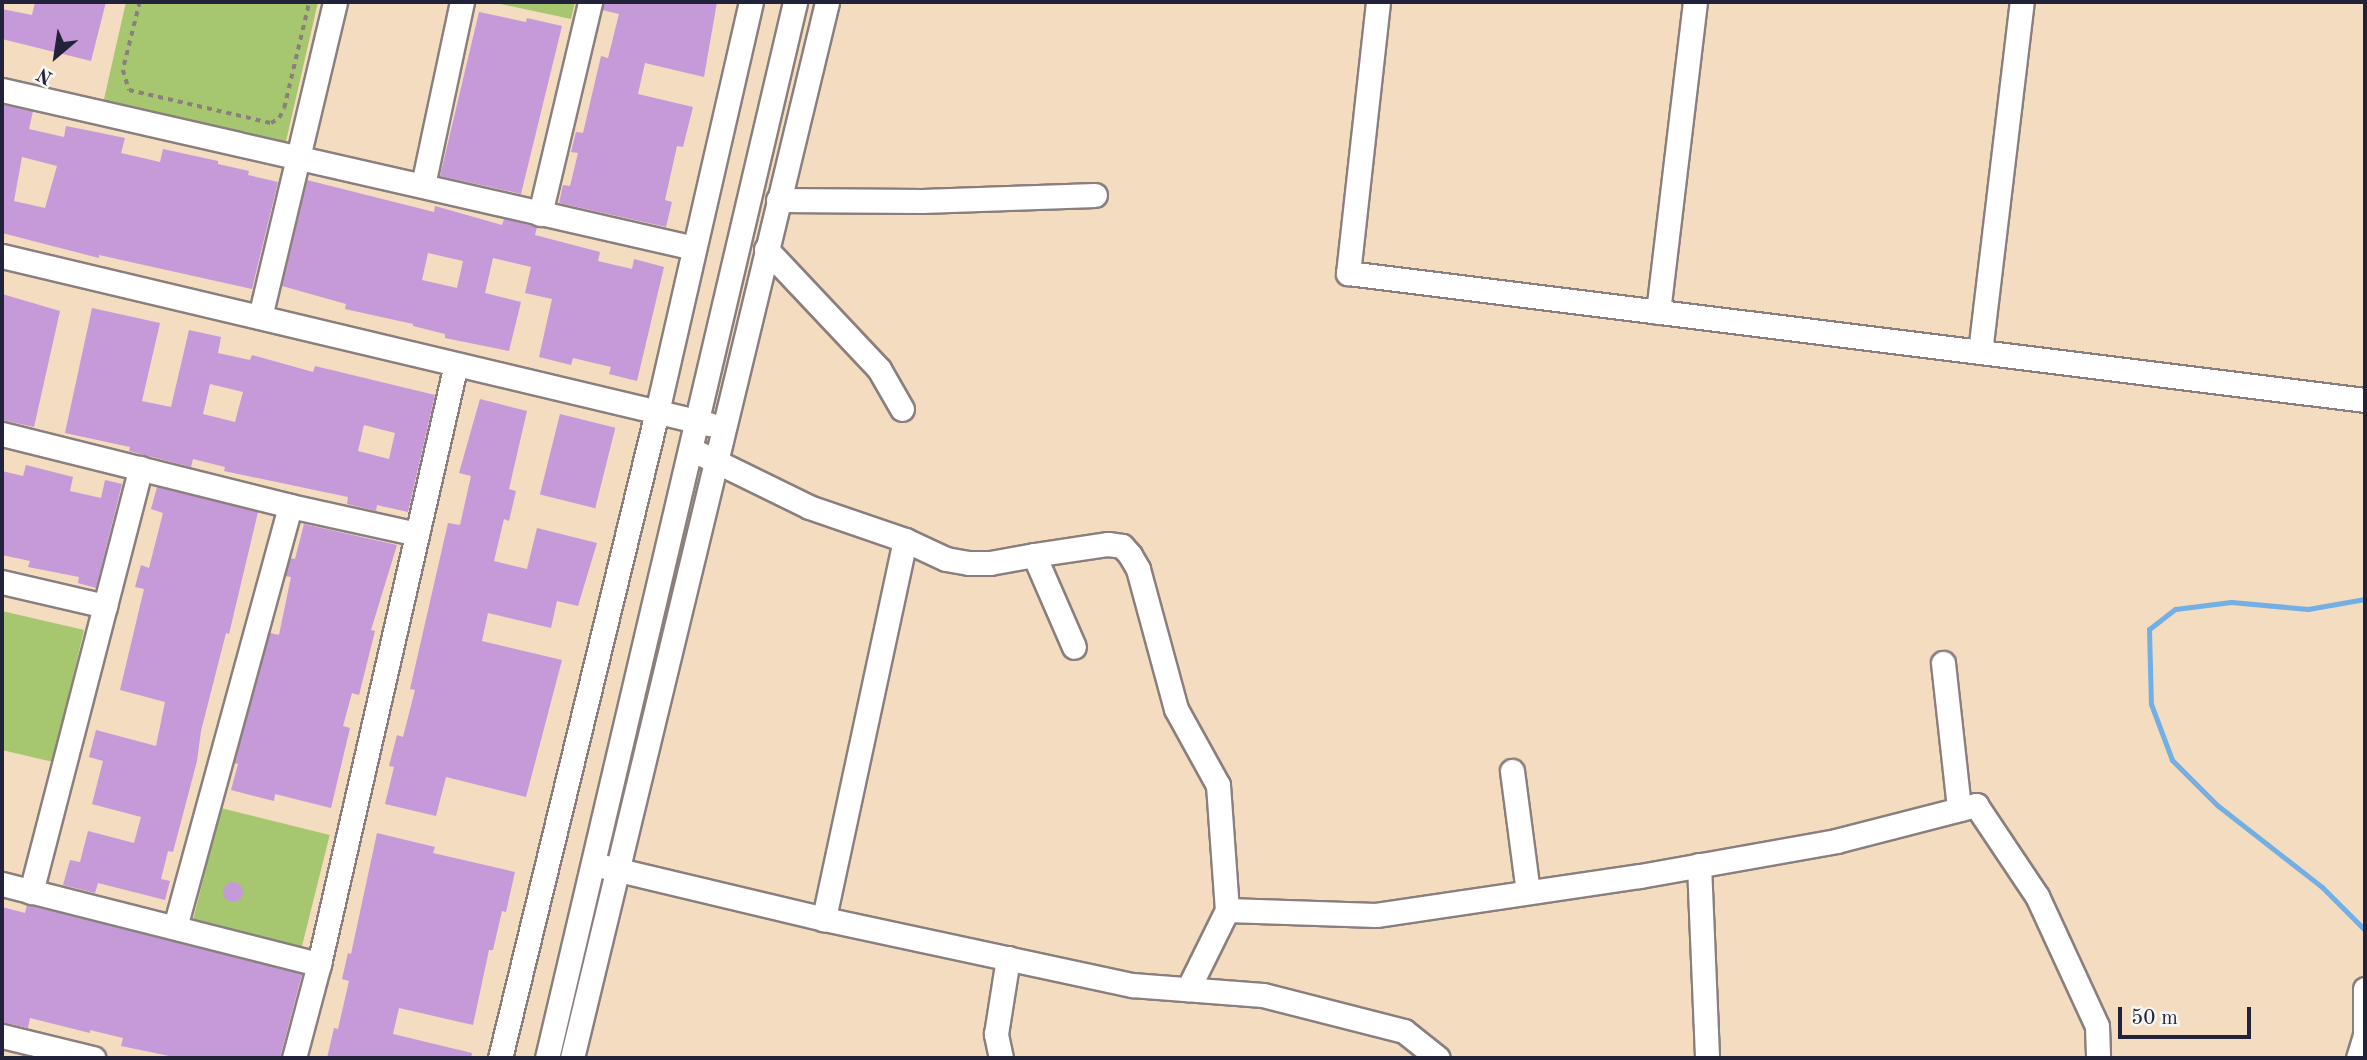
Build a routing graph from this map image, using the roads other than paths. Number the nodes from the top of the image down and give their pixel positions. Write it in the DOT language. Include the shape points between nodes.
graph roads {
  1 [pos="335,2"];
  2 [pos="462,2"];
  3 [pos="590,2"];
  4 [pos="751,2"];
  5 [pos="794,2"];
  6 [pos="827,2"];
  7 [pos="1378,2"];
  8 [pos="1695,2"];
  9 [pos="2022,2"];
  10 [pos="2,90"];
  11 [pos="296,156"];
  12 [pos="423,185"];
  13 [pos="1095,195"];
  14 [pos="778,200"];
  15 [pos="540,214"];
  16 [pos="694,248"];
  17 [pos="766,249"];
  18 [pos="2,256"];
  19 [pos="1658,312"];
  20 [pos="260,317"];
  21 [pos="1980,352"];
  22 [pos="456,364"];
  23 [pos="2365,400"];
  24 [pos="902,409"];
  25 [pos="657,412"];
  26 [pos="695,422"];
  27 [pos="723,426"];
  28 [pos="2,434"];
  29 [pos="688,449"];
  30 [pos="716,460"];
  31 [pos="141,468"];
  32 [pos="290,506"];
  33 [pos="417,534"];
  34 [pos="905,540"];
  35 [pos="1034,555"];
  36 [pos="2,582"];
  37 [pos="105,606"];
  38 [pos="1074,647"];
  39 [pos="1943,663"];
  40 [pos="1512,771"];
  41 [pos="1959,809"];
  42 [pos="592,863"];
  43 [pos="1699,865"];
  44 [pos="615,870"];
  45 [pos="2,884"];
  46 [pos="31,891"];
  47 [pos="1528,892"];
  48 [pos="1227,910"];
  49 [pos="824,919"];
  50 [pos="175,927"];
  51 [pos="1008,958"];
  52 [pos="318,964"];
  53 [pos="1188,989"];
  54 [pos="2365,989"];
  55 [pos="2,1036"];
  56 [pos="93,1058"];
  57 [pos="294,1058"];
  58 [pos="500,1058"];
  59 [pos="547,1058"];
  60 [pos="572,1058"];
  61 [pos="1001,1058"];
  62 [pos="1438,1058"];
  63 [pos="1707,1058"];
  64 [pos="2098,1058"];
  65 [pos="2358,1058"];
  1 -- 11 [label="street"];
  2 -- 12 [label="street"];
  3 -- 15 [label="street"];
  4 -- 16 [label="street"];
  5 -- 26 [label="street"];
  6 -- 14 [label="street"];
  7 -- 19 [label="street" via="1348,273"];
  8 -- 19 [label="street"];
  9 -- 21 [label="street"];
  10 -- 11 [label="street"];
  11 -- 12 [label="street"];
  11 -- 20 [label="street"];
  12 -- 15 [label="street"];
  13 -- 14 [label="street"];
  14 -- 17 [label="street"];
  15 -- 16 [label="street"];
  16 -- 25 [label="street"];
  17 -- 24 [label="street" via="879,369"];
  17 -- 27 [label="street"];
  18 -- 20 [label="street"];
  19 -- 21 [label="street"];
  20 -- 22 [label="street"];
  21 -- 23 [label="street"];
  22 -- 25 [label="street"];
  22 -- 33 [label="street"];
  25 -- 26 [label="street"];
  25 -- 58 [label="street"];
  26 -- 27 [label="street"];
  26 -- 29 [label="street"];
  27 -- 30 [label="street"];
  28 -- 31 [label="street"];
  29 -- 30 [label="street"];
  29 -- 42 [label="street"];
  30 -- 34 [label="street" via="809,507"];
  30 -- 44 [label="street"];
  31 -- 32 [label="street"];
  31 -- 37 [label="street"];
  32 -- 33 [label="street"];
  32 -- 50 [label="street"];
  33 -- 52 [label="street"];
  34 -- 35 [label="street" via="946,559 969,563"];
  34 -- 49 [label="street"];
  35 -- 38 [label="street"];
  35 -- 48 [label="street" via="1108,544 1122,546 1138,569 1176,709 1218,785"];
  36 -- 37 [label="street"];
  37 -- 46 [label="street"];
  39 -- 41 [label="street"];
  40 -- 47 [label="street"];
  41 -- 43 [label="street" via="1836,841"];
  41 -- 64 [label="street" via="1976,805 2037,896 2097,1026"];
  42 -- 44 [label="street"];
  42 -- 59 [label="street"];
  43 -- 47 [label="street"];
  43 -- 63 [label="street"];
  44 -- 49 [label="street"];
  44 -- 60 [label="street"];
  45 -- 46 [label="street"];
  46 -- 50 [label="street"];
  47 -- 48 [label="street" via="1376,915"];
  48 -- 53 [label="street"];
  49 -- 51 [label="street"];
  50 -- 52 [label="street"];
  51 -- 53 [label="street" via="1132,985"];
  51 -- 61 [label="street" via="996,1034"];
  52 -- 57 [label="street"];
  53 -- 62 [label="street" via="1263,995 1404,1031"];
  54 -- 65 [label="street" via="2365,1035"];
  55 -- 56 [label="street"];
}
